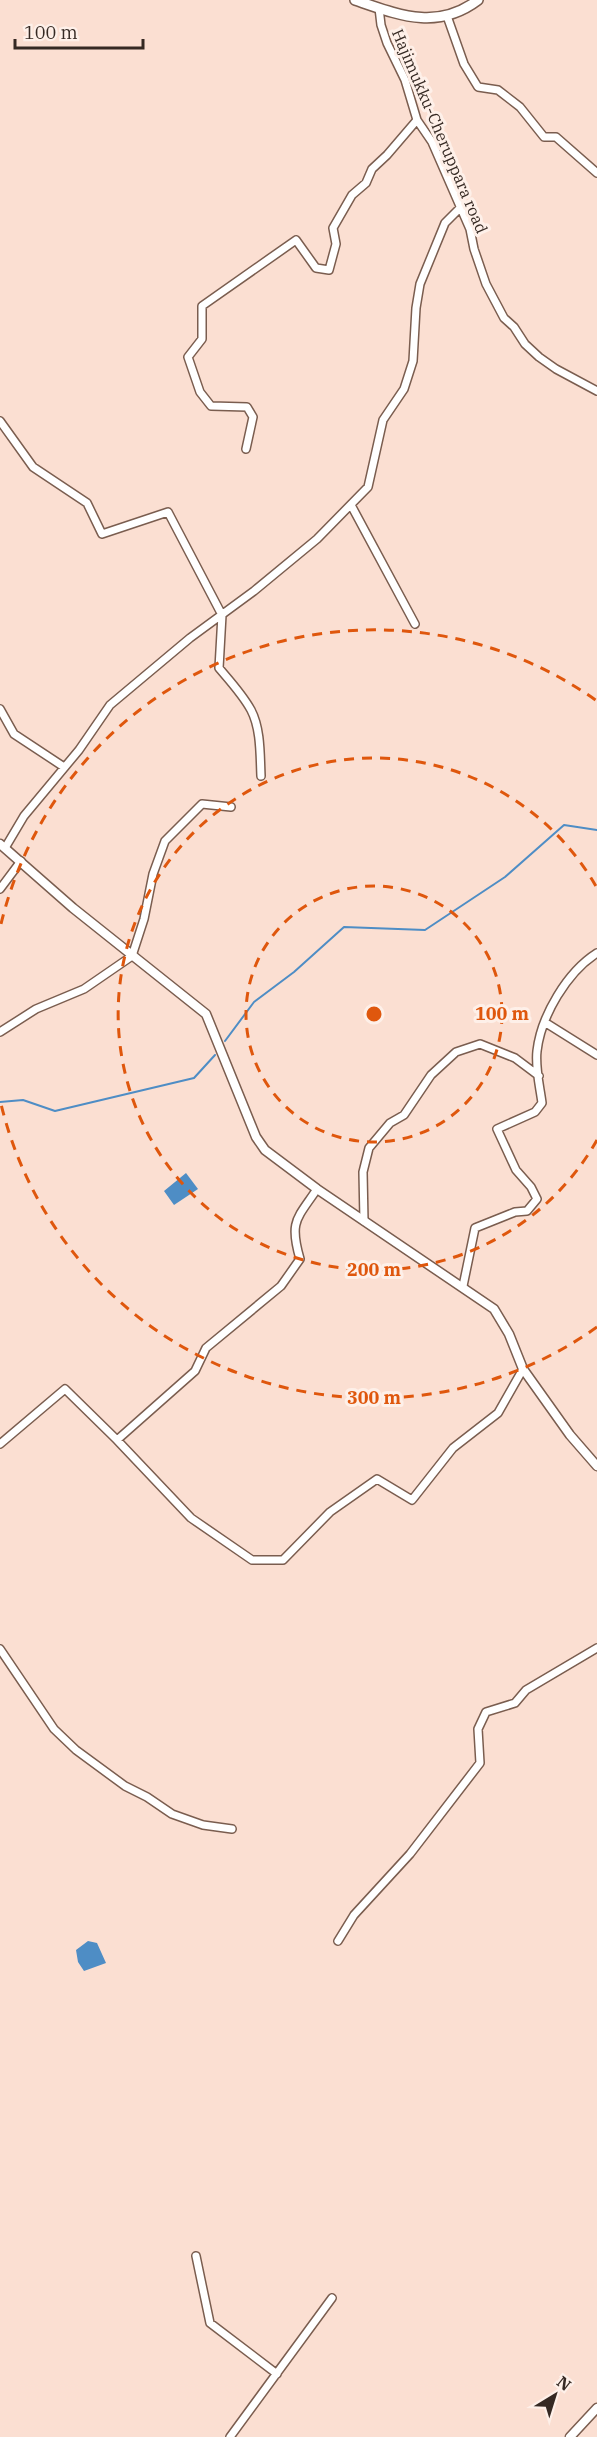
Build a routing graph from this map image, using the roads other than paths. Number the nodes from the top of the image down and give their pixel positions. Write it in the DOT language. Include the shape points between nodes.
graph roads {
  1 [pos="355,0"];
  2 [pos="478,0"];
  3 [pos="379,8"];
  4 [pos="447,16"];
  5 [pos="417,120"];
  6 [pos="597,174"];
  7 [pos="460,208"];
  8 [pos="597,391"];
  9 [pos="0,421"];
  10 [pos="246,449"];
  11 [pos="351,505"];
  12 [pos="222,615"];
  13 [pos="414,624"];
  14 [pos="0,709"];
  15 [pos="64,767"];
  16 [pos="261,776"];
  17 [pos="231,807"];
  18 [pos="2,846"];
  19 [pos="21,861"];
  20 [pos="0,889"];
  21 [pos="597,953"];
  22 [pos="132,956"];
  23 [pos="546,1023"];
  24 [pos="0,1032"];
  25 [pos="597,1055"];
  26 [pos="539,1076"];
  27 [pos="317,1189"];
  28 [pos="364,1221"];
  29 [pos="463,1286"];
  30 [pos="524,1369"];
  31 [pos="117,1440"];
  32 [pos="0,1444"];
  33 [pos="597,1466"];
  34 [pos="597,1648"];
  35 [pos="0,1649"];
  36 [pos="232,1829"];
  37 [pos="338,1941"];
  38 [pos="196,2256"];
  39 [pos="332,2298"];
  40 [pos="277,2374"];
  41 [pos="597,2408"];
  42 [pos="230,2437"];
  43 [pos="570,2437"];
  1 -- 3 [label="main road"];
  2 -- 4 [label="main road"];
  3 -- 4 [label="main road" via="423,19"];
  3 -- 5 [label="street, Hajimukku-Cheruppara road" via="387,43 405,80"];
  4 -- 6 [label="street" via="464,64 478,87 498,90 520,107 544,137 556,136"];
  5 -- 7 [label="street, Hajimukku-Cheruppara road" via="432,142"];
  5 -- 10 [label="street" via="352,195 333,228 336,244 329,270 316,268 296,240 202,306 202,339 188,357 200,392 211,406 247,407 253,417"];
  7 -- 8 [label="street, Hajimukku-Cheruppara road" via="486,284 504,318 539,357"];
  7 -- 11 [label="street" via="445,223 420,284 413,361 406,382 383,420 368,488"];
  9 -- 12 [label="street" via="33,467 87,503 102,534 168,512"];
  11 -- 12 [label="street" via="317,539"];
  11 -- 13 [label="street"];
  12 -- 15 [label="street" via="110,705"];
  12 -- 16 [label="street" via="219,668 252,711"];
  14 -- 15 [label="street" via="14,734"];
  15 -- 18 [label="street"];
  17 -- 22 [label="street" via="202,804 165,841"];
  18 -- 19 [label="street"];
  19 -- 20 [label="street"];
  19 -- 22 [label="street"];
  21 -- 23 [label="street" via="584,961 554,1001"];
  22 -- 24 [label="street" via="84,988 36,1009"];
  22 -- 27 [label="street" via="206,1014 256,1137 265,1150"];
  23 -- 25 [label="street"];
  23 -- 26 [label="street" via="537,1052"];
  26 -- 28 [label="street" via="515,1058 480,1044 456,1052 431,1075 404,1115 390,1122 369,1148 363,1172"];
  26 -- 29 [label="street" via="542,1103 536,1112 497,1129 516,1170 537,1199 527,1211 475,1228"];
  27 -- 28 [label="street"];
  27 -- 31 [label="street" via="294,1222 300,1258 281,1286 206,1348 195,1371"];
  28 -- 29 [label="street"];
  29 -- 30 [label="street" via="494,1309"];
  30 -- 31 [label="street" via="498,1413 453,1448 412,1500 377,1479 330,1512 283,1560 252,1560 191,1518"];
  30 -- 33 [label="street"];
  31 -- 32 [label="street" via="65,1389"];
  34 -- 37 [label="street" via="526,1690 515,1703 486,1712 478,1730 480,1763 410,1854 354,1916"];
  35 -- 36 [label="street" via="54,1729 76,1750 124,1786 172,1814 203,1825"];
  38 -- 40 [label="street" via="210,2323"];
  39 -- 40 [label="street"];
  40 -- 42 [label="street"];
  41 -- 43 [label="street"];
}
